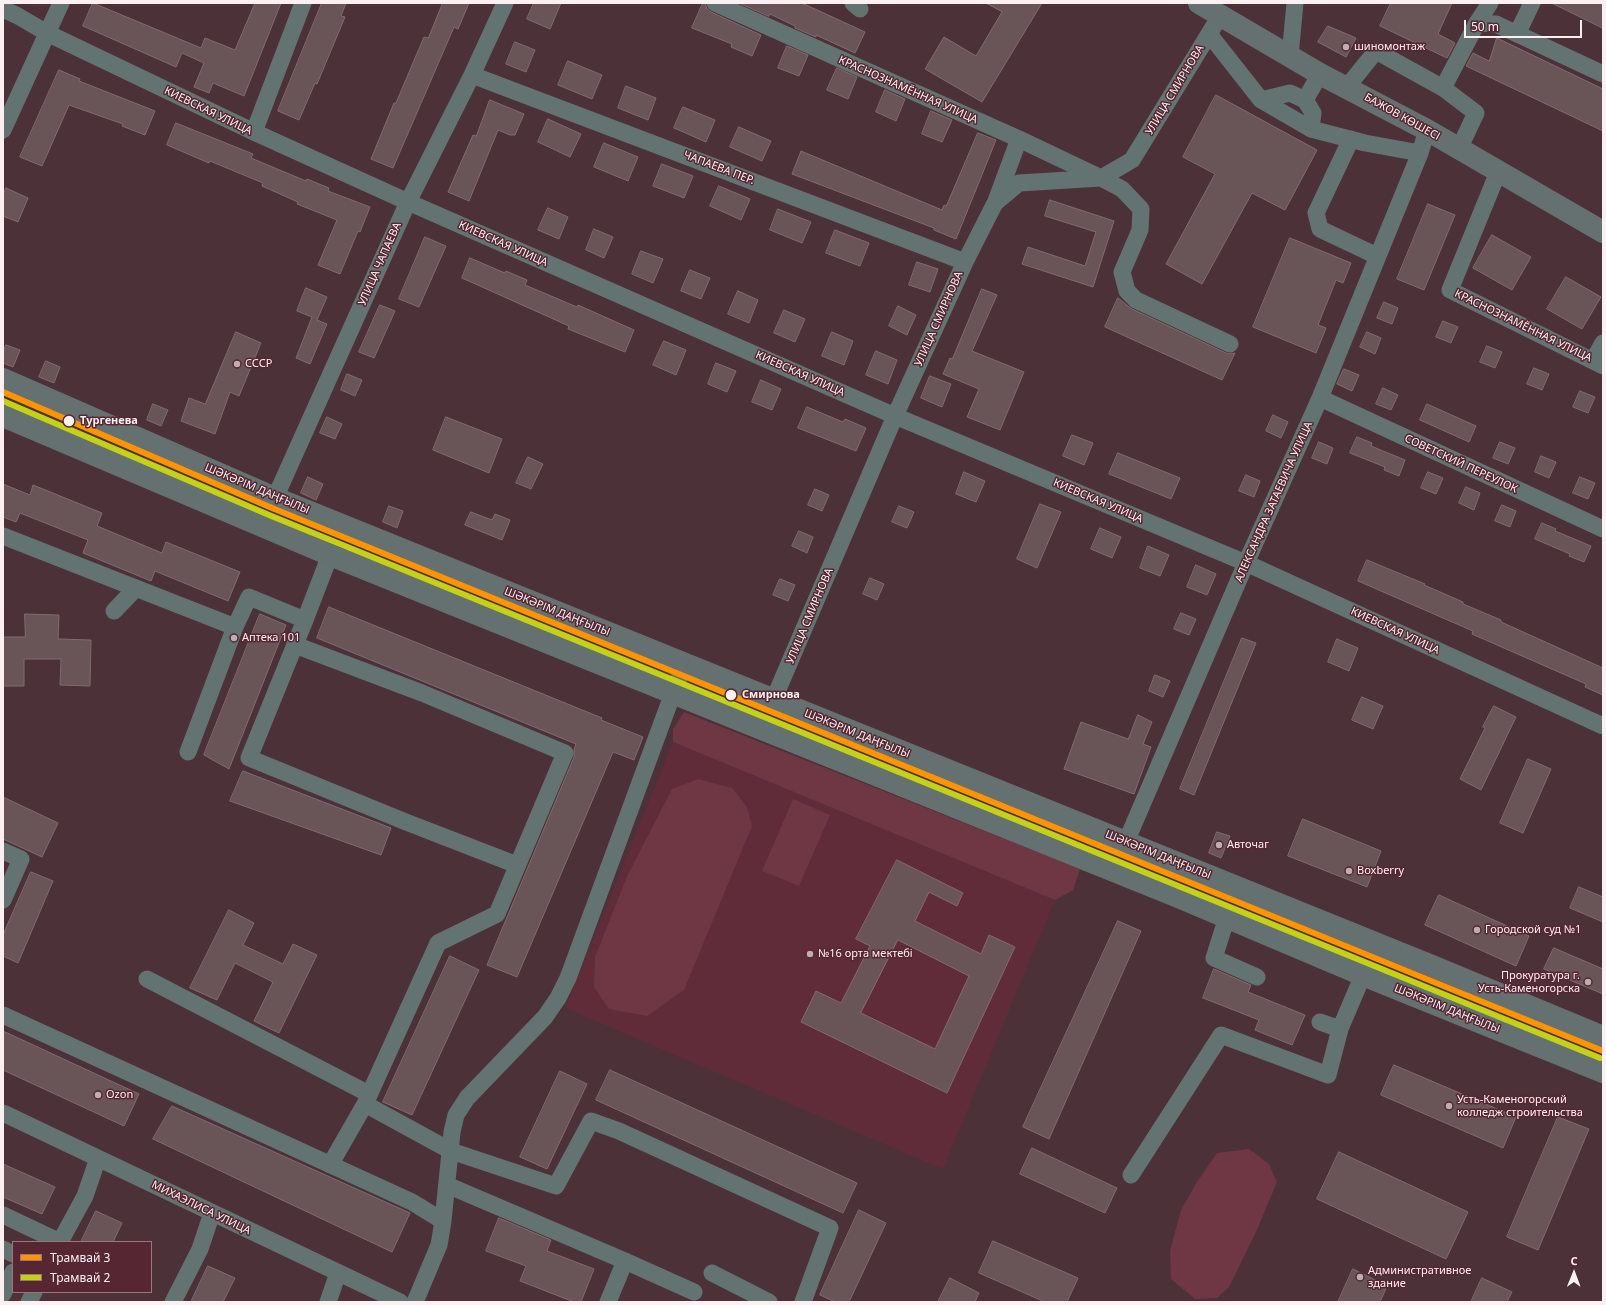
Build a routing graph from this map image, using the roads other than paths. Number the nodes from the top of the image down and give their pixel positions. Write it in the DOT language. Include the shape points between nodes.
graph roads {
  1 [pos="61,3"];
  2 [pos="303,3"];
  3 [pos="505,3"];
  4 [pos="715,3"];
  5 [pos="1199,3"];
  6 [pos="1295,3"];
  7 [pos="1490,3"];
  8 [pos="1532,3"];
  9 [pos="3,9"];
  10 [pos="1220,16"];
  11 [pos="1477,23"];
  12 [pos="47,33"];
  13 [pos="1209,34"];
  14 [pos="1517,34"];
  15 [pos="1290,56"];
  16 [pos="1320,74"];
  17 [pos="1603,74"];
  18 [pos="472,75"];
  19 [pos="1347,87"];
  20 [pos="1443,88"];
  21 [pos="1261,100"];
  22 [pos="1305,100"];
  23 [pos="1310,129"];
  24 [pos="3,130"];
  25 [pos="1427,130"];
  26 [pos="254,132"];
  27 [pos="1019,139"];
  28 [pos="1351,140"];
  29 [pos="1459,149"];
  30 [pos="1420,152"];
  31 [pos="1498,172"];
  32 [pos="1102,178"];
  33 [pos="408,202"];
  34 [pos="995,203"];
  35 [pos="1603,232"];
  36 [pos="1377,256"];
  37 [pos="965,262"];
  38 [pos="1603,343"];
  39 [pos="1230,344"];
  40 [pos="1598,364"];
  41 [pos="3,379"];
  42 [pos="1320,398"];
  43 [pos="3,416"];
  44 [pos="895,416"];
  45 [pos="276,498"];
  46 [pos="265,528"];
  47 [pos="1603,529"];
  48 [pos="3,536"];
  49 [pos="330,555"];
  50 [pos="1246,563"];
  51 [pos="136,588"];
  52 [pos="114,610"];
  53 [pos="305,620"];
  54 [pos="235,627"];
  55 [pos="295,645"];
  56 [pos="685,664"];
  57 [pos="673,693"];
  58 [pos="773,700"];
  59 [pos="1603,726"];
  60 [pos="760,728"];
  61 [pos="188,752"];
  62 [pos="1126,842"];
  63 [pos="3,851"];
  64 [pos="517,866"];
  65 [pos="1115,872"];
  66 [pos="3,900"];
  67 [pos="1227,917"];
  68 [pos="1363,975"];
  69 [pos="1257,977"];
  70 [pos="147,979"];
  71 [pos="3,1015"];
  72 [pos="1320,1022"];
  73 [pos="1340,1029"];
  74 [pos="1603,1037"];
  75 [pos="1603,1072"];
  76 [pos="367,1099"];
  77 [pos="3,1113"];
  78 [pos="451,1152"];
  79 [pos="98,1158"];
  80 [pos="330,1165"];
  81 [pos="1131,1175"];
  82 [pos="447,1185"];
  83 [pos="212,1213"];
  84 [pos="3,1215"];
  85 [pos="443,1221"];
  86 [pos="58,1241"];
  87 [pos="61,1241"];
  88 [pos="3,1249"];
  89 [pos="12,1254"];
  90 [pos="625,1261"];
  91 [pos="338,1273"];
  92 [pos="712,1273"];
  93 [pos="12,1274"];
  94 [pos="694,1292"];
  95 [pos="34,1293"];
  96 [pos="3,1294"];
  97 [pos="29,1302"];
  98 [pos="173,1302"];
  99 [pos="328,1302"];
  100 [pos="400,1302"];
  101 [pos="415,1302"];
  102 [pos="608,1302"];
  103 [pos="769,1302"];
  104 [pos="803,1302"];
  1 -- 12 [label="street"];
  2 -- 26 [label="street"];
  3 -- 18 [label="street, УЛИЦА ЧАПАЕВА"];
  4 -- 27 [label="street, КРАСНОЗНАМЁННАЯ УЛИЦА"];
  5 -- 10 [label="main road, БАЖОВ КӨШЕСІ"];
  6 -- 15 [label="street"];
  7 -- 11 [label="street"];
  8 -- 14 [label="street"];
  9 -- 12 [label="street, КИЕВСКАЯ УЛИЦА"];
  10 -- 13 [label="street, УЛИЦА СМИРНОВА"];
  10 -- 15 [label="main road, БАЖОВ КӨШЕСІ"];
  11 -- 14 [label="street" via="1496,24"];
  11 -- 20 [label="street"];
  12 -- 24 [label="street"];
  12 -- 26 [label="street, КИЕВСКАЯ УЛИЦА"];
  13 -- 21 [label="street"];
  13 -- 32 [label="street, УЛИЦА СМИРНОВА" via="1132,160"];
  14 -- 17 [label="street"];
  15 -- 16 [label="main road, БАЖОВ КӨШЕСІ"];
  16 -- 19 [label="main road, БАЖОВ КӨШЕСІ"];
  16 -- 22 [label="street"];
  18 -- 33 [label="street, УЛИЦА ЧАПАЕВА"];
  18 -- 37 [label="street, ЧАПАЕВА ПЕР."];
  19 -- 20 [label="street" via="1376,51"];
  19 -- 25 [label="main road, БАЖОВ КӨШЕСІ"];
  20 -- 29 [label="street" via="1476,114"];
  21 -- 22 [label="street" via="1290,93"];
  21 -- 23 [label="street"];
  22 -- 23 [label="street" via="1313,113"];
  23 -- 28 [label="street"];
  25 -- 29 [label="main road, БАЖОВ КӨШЕСІ"];
  25 -- 30 [label="street, АЛЕКСАНДРА ЗАТАЕВИЧА УЛИЦА"];
  26 -- 33 [label="street, КИЕВСКАЯ УЛИЦА"];
  27 -- 32 [label="street, КРАСНОЗНАМЁННАЯ УЛИЦА"];
  27 -- 34 [label="street"];
  28 -- 30 [label="street"];
  28 -- 36 [label="street" via="1316,213 1320,229"];
  29 -- 31 [label="main road, БАЖОВ КӨШЕСІ"];
  30 -- 36 [label="street, АЛЕКСАНДРА ЗАТАЕВИЧА УЛИЦА"];
  31 -- 35 [label="main road, БАЖОВ КӨШЕСІ"];
  31 -- 40 [label="street, КРАСНОЗНАМЁННАЯ УЛИЦА" via="1450,290"];
  32 -- 34 [label="street, УЛИЦА СМИРНОВА" via="1019,183"];
  32 -- 39 [label="street, КРАСНОЗНАМЁННАЯ УЛИЦА" via="1122,189 1141,209 1140,230 1122,272 1126,291 1136,300"];
  33 -- 44 [label="street, КИЕВСКАЯ УЛИЦА"];
  33 -- 45 [label="street, УЛИЦА ЧАПАЕВА"];
  34 -- 37 [label="street, УЛИЦА СМИРНОВА"];
  36 -- 42 [label="street, АЛЕКСАНДРА ЗАТАЕВИЧА УЛИЦА"];
  37 -- 44 [label="street, УЛИЦА СМИРНОВА"];
  38 -- 40 [label="street"];
  41 -- 45 [label="main road, ШӘКӘРІМ ДАҢҒЫЛЫ"];
  42 -- 47 [label="street, СОВЕТСКИЙ ПЕРЕУЛОК"];
  42 -- 50 [label="street, АЛЕКСАНДРА ЗАТАЕВИЧА УЛИЦА"];
  43 -- 46 [label="main road, ШӘКӘРІМ ДАҢҒЫЛЫ"];
  44 -- 50 [label="street, КИЕВСКАЯ УЛИЦА"];
  44 -- 58 [label="street, УЛИЦА СМИРНОВА"];
  45 -- 46 [label="main road, УЛИЦА ЧАПАЕВА"];
  45 -- 56 [label="main road, ШӘКӘРІМ ДАҢҒЫЛЫ"];
  46 -- 49 [label="main road, ШӘКӘРІМ ДАҢҒЫЛЫ"];
  48 -- 51 [label="street"];
  49 -- 53 [label="street"];
  49 -- 57 [label="main road, ШӘКӘРІМ ДАҢҒЫЛЫ"];
  50 -- 59 [label="street, КИЕВСКАЯ УЛИЦА"];
  50 -- 62 [label="street, АЛЕКСАНДРА ЗАТАЕВИЧА УЛИЦА"];
  51 -- 52 [label="street"];
  51 -- 54 [label="street"];
  53 -- 54 [label="street" via="249,597"];
  53 -- 55 [label="street"];
  54 -- 61 [label="street"];
  55 -- 64 [label="street" via="249,758"];
  55 -- 64 [label="street" via="422,693 565,753"];
  56 -- 57 [label="street"];
  56 -- 58 [label="main road, ШӘКӘРІМ ДАҢҒЫЛЫ"];
  57 -- 60 [label="main road, ШӘКӘРІМ ДАҢҒЫЛЫ"];
  57 -- 78 [label="street" via="568,978 545,1017 467,1098 456,1115"];
  58 -- 60 [label="main road, УЛИЦА СМИРНОВА"];
  58 -- 62 [label="main road, ШӘКӘРІМ ДАҢҒЫЛЫ"];
  60 -- 65 [label="main road, ШӘКӘРІМ ДАҢҒЫЛЫ"];
  62 -- 65 [label="main road, АЛЕКСАНДРА ЗАТАЕВИЧА УЛИЦА"];
  62 -- 74 [label="main road, ШӘКӘРІМ ДАҢҒЫЛЫ"];
  63 -- 66 [label="street" via="21,859"];
  64 -- 76 [label="street" via="497,914 438,943"];
  65 -- 67 [label="main road, ШӘКӘРІМ ДАҢҒЫЛЫ"];
  67 -- 68 [label="main road, ШӘКӘРІМ ДАҢҒЫЛЫ"];
  67 -- 69 [label="street" via="1214,958"];
  68 -- 73 [label="street"];
  68 -- 75 [label="main road, ШӘКӘРІМ ДАҢҒЫЛЫ"];
  70 -- 76 [label="street"];
  71 -- 80 [label="street"];
  72 -- 73 [label="street"];
  73 -- 81 [label="street" via="1328,1075 1221,1034"];
  76 -- 78 [label="street"];
  76 -- 80 [label="street"];
  77 -- 79 [label="street, МИХАЭЛИСА УЛИЦА"];
  78 -- 82 [label="street"];
  78 -- 104 [label="street" via="556,1186 591,1121 619,1131 830,1228"];
  79 -- 83 [label="street, МИХАЭЛИСА УЛИЦА"];
  79 -- 87 [label="street" via="85,1196"];
  80 -- 85 [label="street" via="412,1202"];
  82 -- 85 [label="street"];
  82 -- 90 [label="street"];
  83 -- 91 [label="street, МИХАЭЛИСА УЛИЦА"];
  83 -- 98 [label="street" via="200,1249"];
  84 -- 86 [label="street"];
  85 -- 101 [label="street" via="439,1245"];
  88 -- 89 [label="street"];
  90 -- 94 [label="street"];
  90 -- 102 [label="street"];
  91 -- 99 [label="street"];
  91 -- 100 [label="street, МИХАЭЛИСА УЛИЦА"];
  92 -- 103 [label="street"];
  93 -- 96 [label="street"];
  95 -- 97 [label="street"];
}
